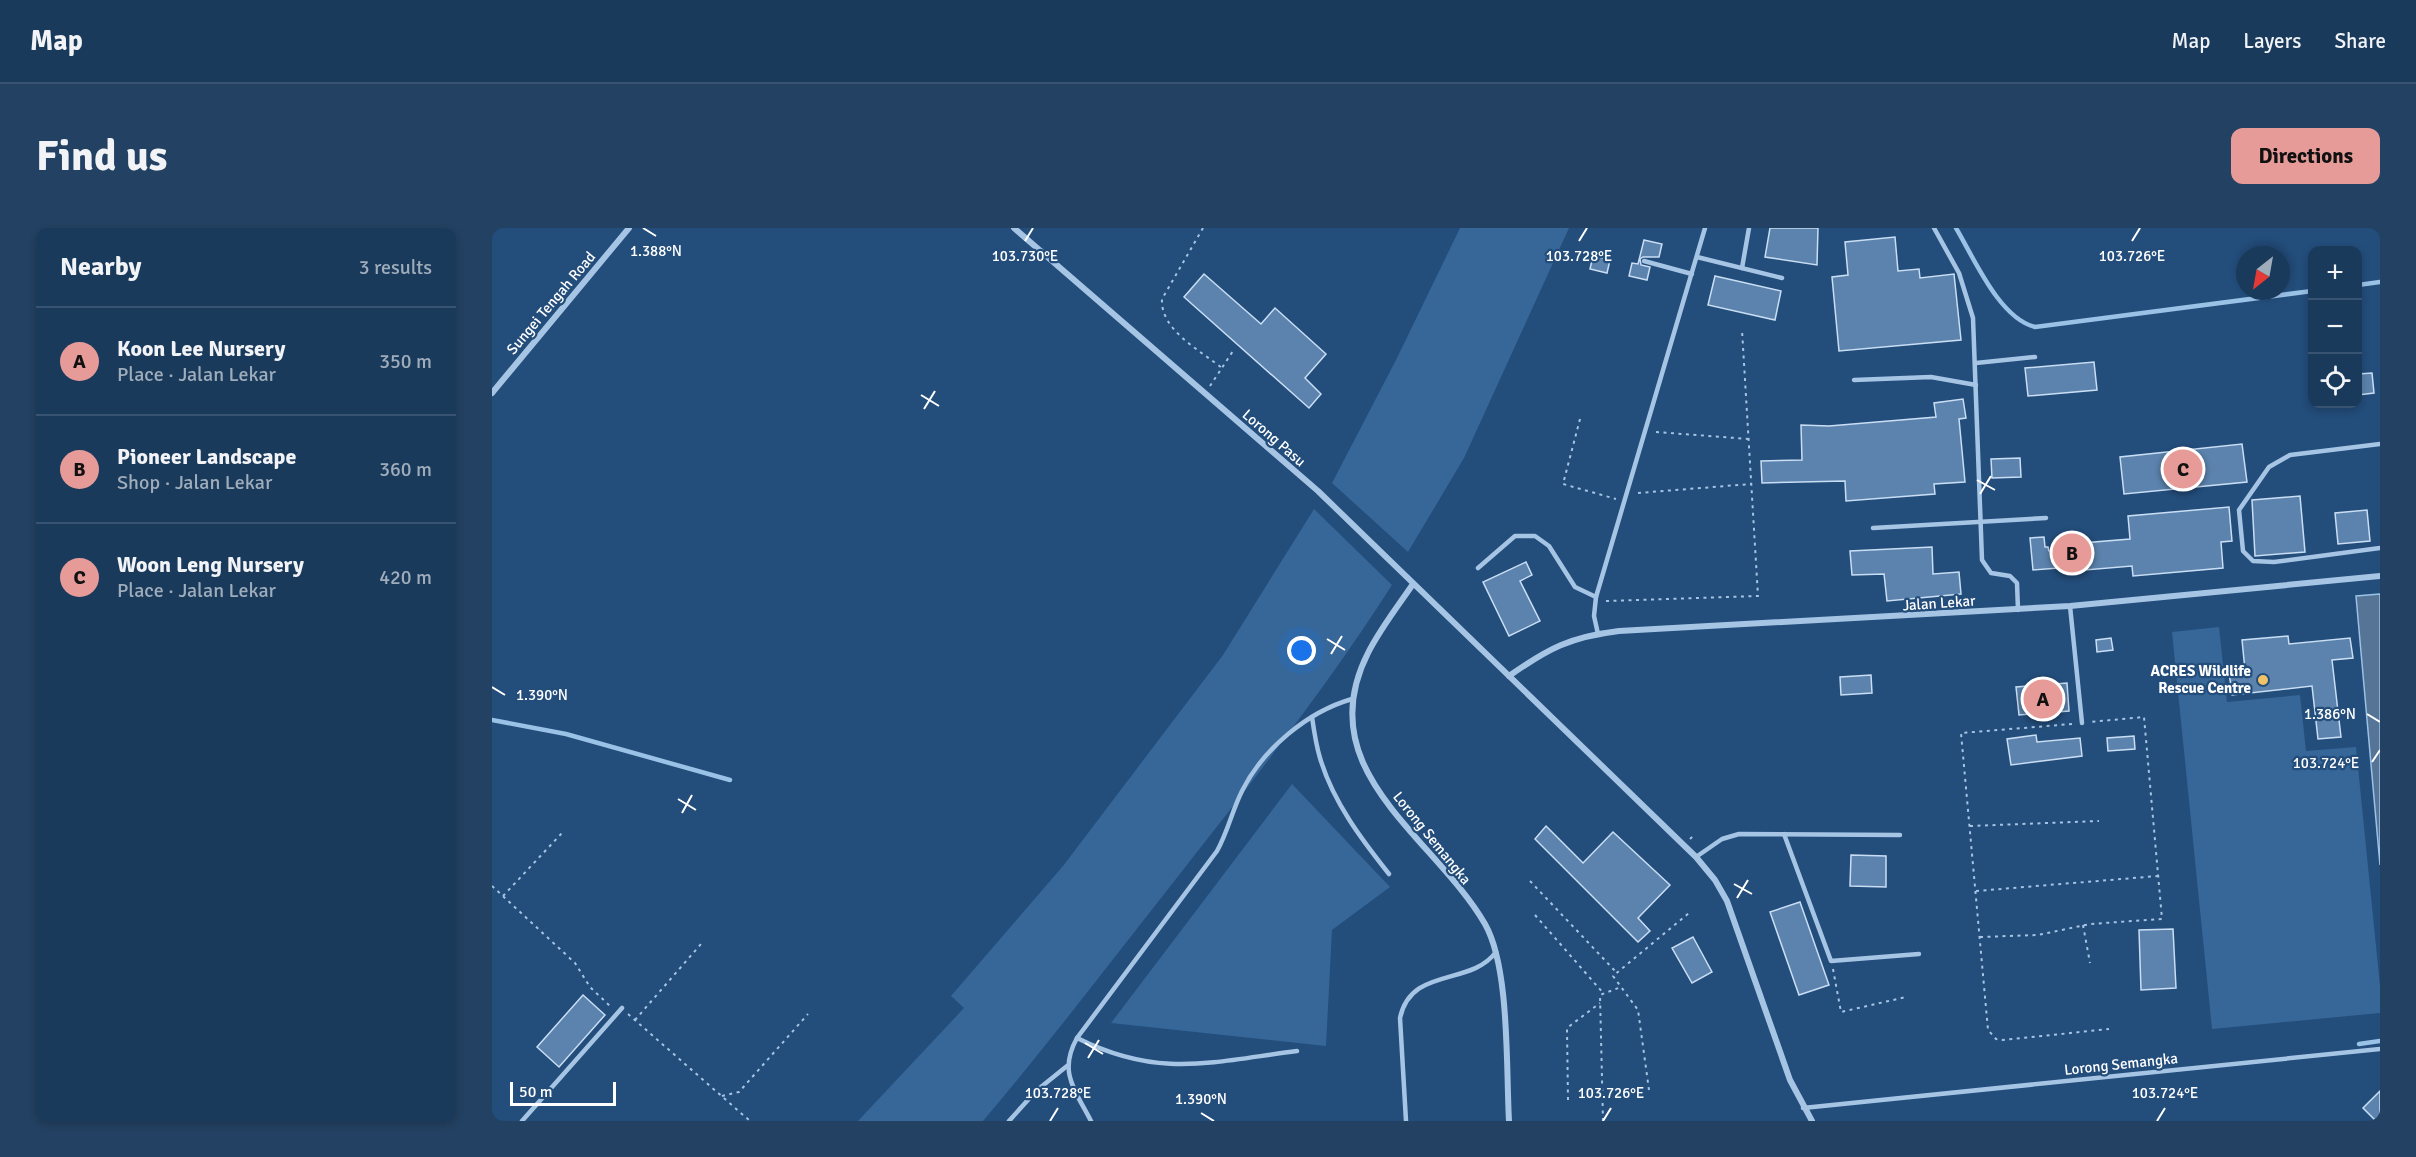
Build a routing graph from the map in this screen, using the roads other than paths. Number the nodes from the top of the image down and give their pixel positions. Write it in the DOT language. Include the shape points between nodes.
graph roads {
  1 [pos="629,228"];
  2 [pos="1014,228"];
  3 [pos="1705,228"];
  4 [pos="1749,228"];
  5 [pos="1934,228"];
  6 [pos="1697,257"];
  7 [pos="1644,261"];
  8 [pos="1742,268"];
  9 [pos="1692,274"];
  10 [pos="1782,278"];
  11 [pos="2035,357"];
  12 [pos="1976,363"];
  13 [pos="1854,380"];
  14 [pos="1977,386"];
  15 [pos="492,393"];
  16 [pos="2380,444"];
  17 [pos="2046,518"];
  18 [pos="1980,522"];
  19 [pos="1873,528"];
  20 [pos="2380,548"];
  21 [pos="1478,568"];
  22 [pos="2380,576"];
  23 [pos="1413,584"];
  24 [pos="1596,597"];
  25 [pos="2070,606"];
  26 [pos="2018,610"];
  27 [pos="1598,634"];
  28 [pos="1509,676"];
  29 [pos="1352,699"];
  30 [pos="1312,717"];
  31 [pos="2082,723"];
  32 [pos="1784,834"];
  33 [pos="1900,835"];
  34 [pos="1696,857"];
  35 [pos="1389,874"];
  36 [pos="1496,952"];
  37 [pos="1919,954"];
  38 [pos="622,1008"];
  39 [pos="1077,1038"];
  40 [pos="2380,1049"];
  41 [pos="1297,1051"];
  42 [pos="1067,1066"];
  43 [pos="1803,1108"];
  44 [pos="522,1121"];
  45 [pos="1008,1121"];
  46 [pos="1091,1121"];
  47 [pos="1406,1121"];
  48 [pos="1509,1121"];
  49 [pos="1812,1121"];
  1 -- 15 [label="street, Sungei Tengah Road"];
  2 -- 23 [label="street, Lorong Pasu" via="1318,491"];
  3 -- 6 [label="lane"];
  4 -- 8 [label="lane"];
  5 -- 12 [label="lane" via="1970,302"];
  6 -- 8 [label="lane"];
  6 -- 9 [label="lane"];
  7 -- 9 [label="lane"];
  8 -- 10 [label="lane"];
  9 -- 24 [label="lane"];
  11 -- 12 [label="lane"];
  12 -- 14 [label="lane"];
  13 -- 14 [label="lane" via="1931,377"];
  14 -- 18 [label="lane"];
  16 -- 20 [label="lane" via="2283,457 2262,475 2238,517 2243,550 2253,561 2274,562"];
  17 -- 18 [label="lane"];
  18 -- 19 [label="lane"];
  18 -- 26 [label="lane" via="1983,564 1991,573 2010,576 2017,583"];
  21 -- 24 [label="lane" via="1515,536 1535,536 1554,553 1570,582"];
  22 -- 25 [label="street, Jalan Lekar"];
  23 -- 28 [label="street, Lorong Pasu"];
  23 -- 29 [label="street, Lorong Semangka" via="1368,652"];
  24 -- 27 [label="lane" via="1594,616"];
  25 -- 26 [label="street, Jalan Lekar"];
  25 -- 31 [label="lane"];
  26 -- 27 [label="street, Jalan Lekar"];
  27 -- 28 [label="street, Jalan Lekar" via="1549,649"];
  28 -- 34 [label="street"];
  29 -- 30 [label="lane"];
  29 -- 36 [label="street, Lorong Semangka" via="1356,750 1374,786 1473,908"];
  30 -- 35 [label="lane" via="1320,758 1331,786 1362,840"];
  30 -- 39 [label="lane" via="1272,750 1256,769 1236,803 1232,822 1217,851"];
  32 -- 33 [label="lane"];
  32 -- 34 [label="lane" via="1730,836"];
  32 -- 37 [label="lane" via="1832,961"];
  34 -- 43 [label="street" via="1715,880 1734,916"];
  36 -- 47 [label="lane" via="1482,966 1422,986 1403,1005 1400,1018"];
  36 -- 48 [label="street, Lorong Semangka" via="1503,993"];
  38 -- 44 [label="lane"];
  39 -- 41 [label="lane" via="1124,1059 1153,1064 1182,1065"];
  39 -- 42 [label="lane"];
  40 -- 43 [label="lane, Lorong Semangka"];
  42 -- 45 [label="lane"];
  42 -- 46 [label="lane" via="1069,1079"];
  43 -- 49 [label="street"];
}
